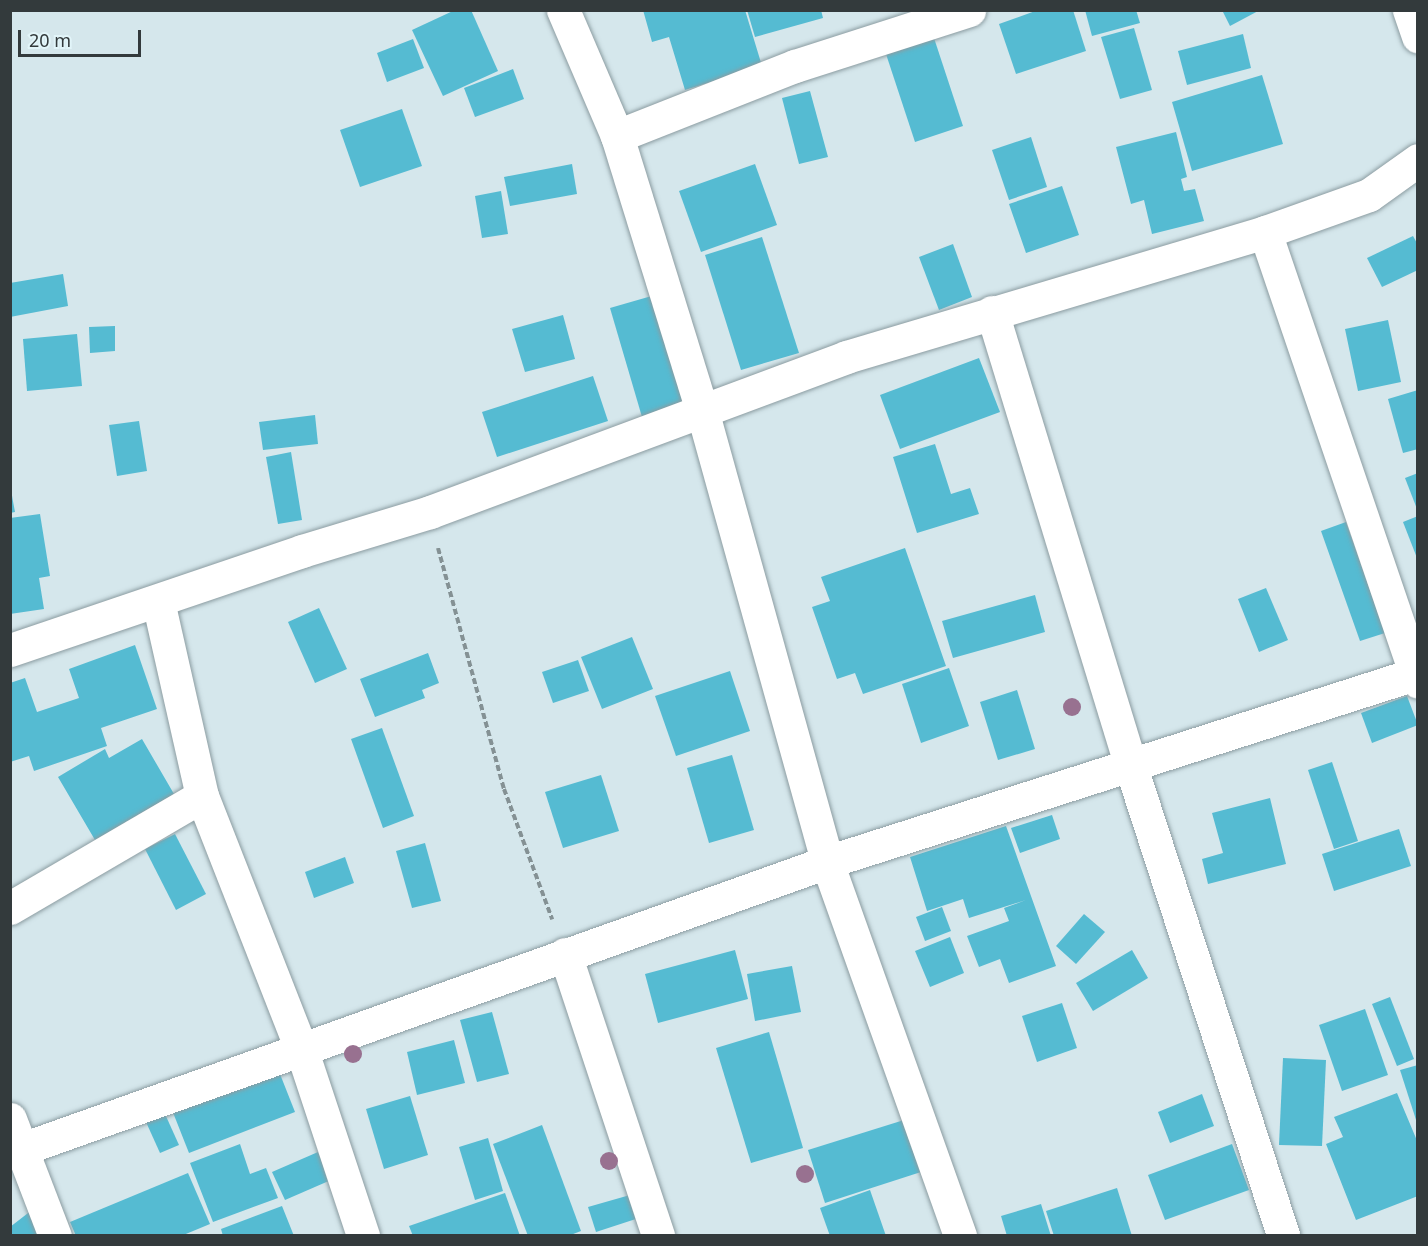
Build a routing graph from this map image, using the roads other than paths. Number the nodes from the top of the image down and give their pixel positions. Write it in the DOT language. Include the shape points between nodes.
graph roads {
  1 [pos="562,10"];
  2 [pos="969,10"];
  3 [pos="1408,10"];
  4 [pos="1418,36"];
  5 [pos="616,136"];
  6 [pos="1418,160"];
  7 [pos="1265,232"];
  8 [pos="992,312"];
  9 [pos="702,410"];
  10 [pos="158,601"];
  11 [pos="10,650"];
  12 [pos="1417,676"];
  13 [pos="1130,764"];
  14 [pos="202,796"];
  15 [pos="827,862"];
  16 [pos="10,908"];
  17 [pos="565,954"];
  18 [pos="301,1048"];
  19 [pos="10,1119"];
  20 [pos="22,1149"];
  21 [pos="55,1236"];
  22 [pos="363,1236"];
  23 [pos="658,1236"];
  24 [pos="960,1236"];
  25 [pos="1283,1236"];
  1 -- 5 [label="street"];
  2 -- 5 [label="street" via="795,66"];
  3 -- 4 [label="street"];
  5 -- 9 [label="street"];
  6 -- 7 [label="street" via="1369,195"];
  7 -- 8 [label="street"];
  7 -- 12 [label="street"];
  8 -- 9 [label="street" via="846,357"];
  8 -- 13 [label="street"];
  9 -- 10 [label="street" via="430,512"];
  9 -- 15 [label="street"];
  10 -- 11 [label="street"];
  10 -- 14 [label="street"];
  12 -- 13 [label="street"];
  13 -- 15 [label="street"];
  13 -- 25 [label="street"];
  14 -- 16 [label="street"];
  14 -- 18 [label="street"];
  15 -- 17 [label="street"];
  15 -- 24 [label="street"];
  17 -- 18 [label="street"];
  17 -- 23 [label="street"];
  18 -- 20 [label="street"];
  18 -- 22 [label="street"];
  19 -- 20 [label="street"];
  20 -- 21 [label="street"];
}
